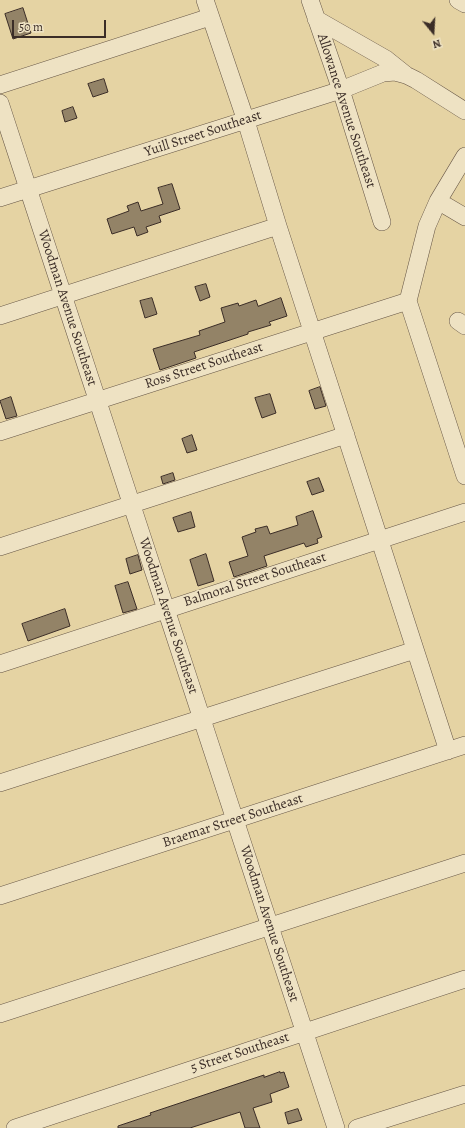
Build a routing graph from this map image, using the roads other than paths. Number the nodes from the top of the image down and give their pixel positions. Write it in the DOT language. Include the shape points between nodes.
graph roads {
  1 [pos="204,0"];
  2 [pos="310,0"];
  3 [pos="458,0"];
  4 [pos="465,4"];
  5 [pos="210,17"];
  6 [pos="316,19"];
  7 [pos="406,75"];
  8 [pos="0,85"];
  9 [pos="341,90"];
  10 [pos="0,103"];
  11 [pos="465,111"];
  12 [pos="246,121"];
  13 [pos="465,156"];
  14 [pos="28,189"];
  15 [pos="0,198"];
  16 [pos="438,201"];
  17 [pos="465,217"];
  18 [pos="382,222"];
  19 [pos="278,226"];
  20 [pos="63,296"];
  21 [pos="408,300"];
  22 [pos="0,316"];
  23 [pos="312,332"];
  24 [pos="97,401"];
  25 [pos="0,432"];
  26 [pos="346,435"];
  27 [pos="465,476"];
  28 [pos="132,505"];
  29 [pos="465,512"];
  30 [pos="380,540"];
  31 [pos="0,548"];
  32 [pos="166,610"];
  33 [pos="415,650"];
  34 [pos="0,664"];
  35 [pos="202,719"];
  36 [pos="465,746"];
  37 [pos="448,751"];
  38 [pos="0,783"];
  39 [pos="235,820"];
  40 [pos="465,863"];
  41 [pos="0,896"];
  42 [pos="270,926"];
  43 [pos="465,979"];
  44 [pos="0,1014"];
  45 [pos="304,1032"];
  46 [pos="465,1094"];
  47 [pos="333,1127"];
  48 [pos="15,1128"];
  49 [pos="358,1128"];
  1 -- 5 [label="street"];
  2 -- 6 [label="street, Allowance Avenue Southeast"];
  3 -- 4 [label="street"];
  5 -- 8 [label="street"];
  5 -- 12 [label="street"];
  6 -- 7 [label="street" via="386,59"];
  6 -- 9 [label="street, Allowance Avenue Southeast"];
  7 -- 9 [label="street, Yuill Street Southeast" via="395,72 383,73"];
  7 -- 11 [label="street"];
  9 -- 12 [label="street, Yuill Street Southeast"];
  9 -- 18 [label="street, Allowance Avenue Southeast"];
  10 -- 14 [label="street, Woodman Avenue Southeast"];
  12 -- 14 [label="street, Yuill Street Southeast"];
  12 -- 19 [label="street"];
  13 -- 16 [label="street"];
  14 -- 15 [label="street, Yuill Street Southeast"];
  14 -- 20 [label="street, Woodman Avenue Southeast"];
  16 -- 17 [label="street"];
  16 -- 21 [label="street" via="427,226"];
  19 -- 20 [label="street"];
  19 -- 23 [label="street"];
  20 -- 22 [label="street"];
  20 -- 24 [label="street, Woodman Avenue Southeast"];
  21 -- 23 [label="street, Ross Street Southeast"];
  21 -- 27 [label="street"];
  23 -- 24 [label="street, Ross Street Southeast"];
  23 -- 26 [label="street"];
  24 -- 25 [label="street, Ross Street Southeast"];
  24 -- 28 [label="street, Woodman Avenue Southeast"];
  26 -- 28 [label="street"];
  26 -- 30 [label="street"];
  28 -- 31 [label="street"];
  28 -- 32 [label="street, Woodman Avenue Southeast"];
  29 -- 30 [label="street, Balmoral Street Southeast"];
  30 -- 32 [label="street, Balmoral Street Southeast"];
  30 -- 33 [label="street"];
  32 -- 34 [label="street, Balmoral Street Southeast"];
  32 -- 35 [label="street, Woodman Avenue Southeast"];
  33 -- 35 [label="street"];
  33 -- 37 [label="street"];
  35 -- 38 [label="street"];
  35 -- 39 [label="street, Woodman Avenue Southeast"];
  36 -- 37 [label="street, Braemar Street Southeast"];
  37 -- 39 [label="street, Braemar Street Southeast"];
  39 -- 41 [label="street, Braemar Street Southeast"];
  39 -- 42 [label="street, Woodman Avenue Southeast"];
  40 -- 42 [label="street"];
  42 -- 44 [label="street"];
  42 -- 45 [label="street, Woodman Avenue Southeast"];
  43 -- 45 [label="street, 5 Street Southeast"];
  45 -- 47 [label="street, Woodman Avenue Southeast"];
  45 -- 48 [label="street, 5 Street Southeast"];
  46 -- 49 [label="street"];
}
